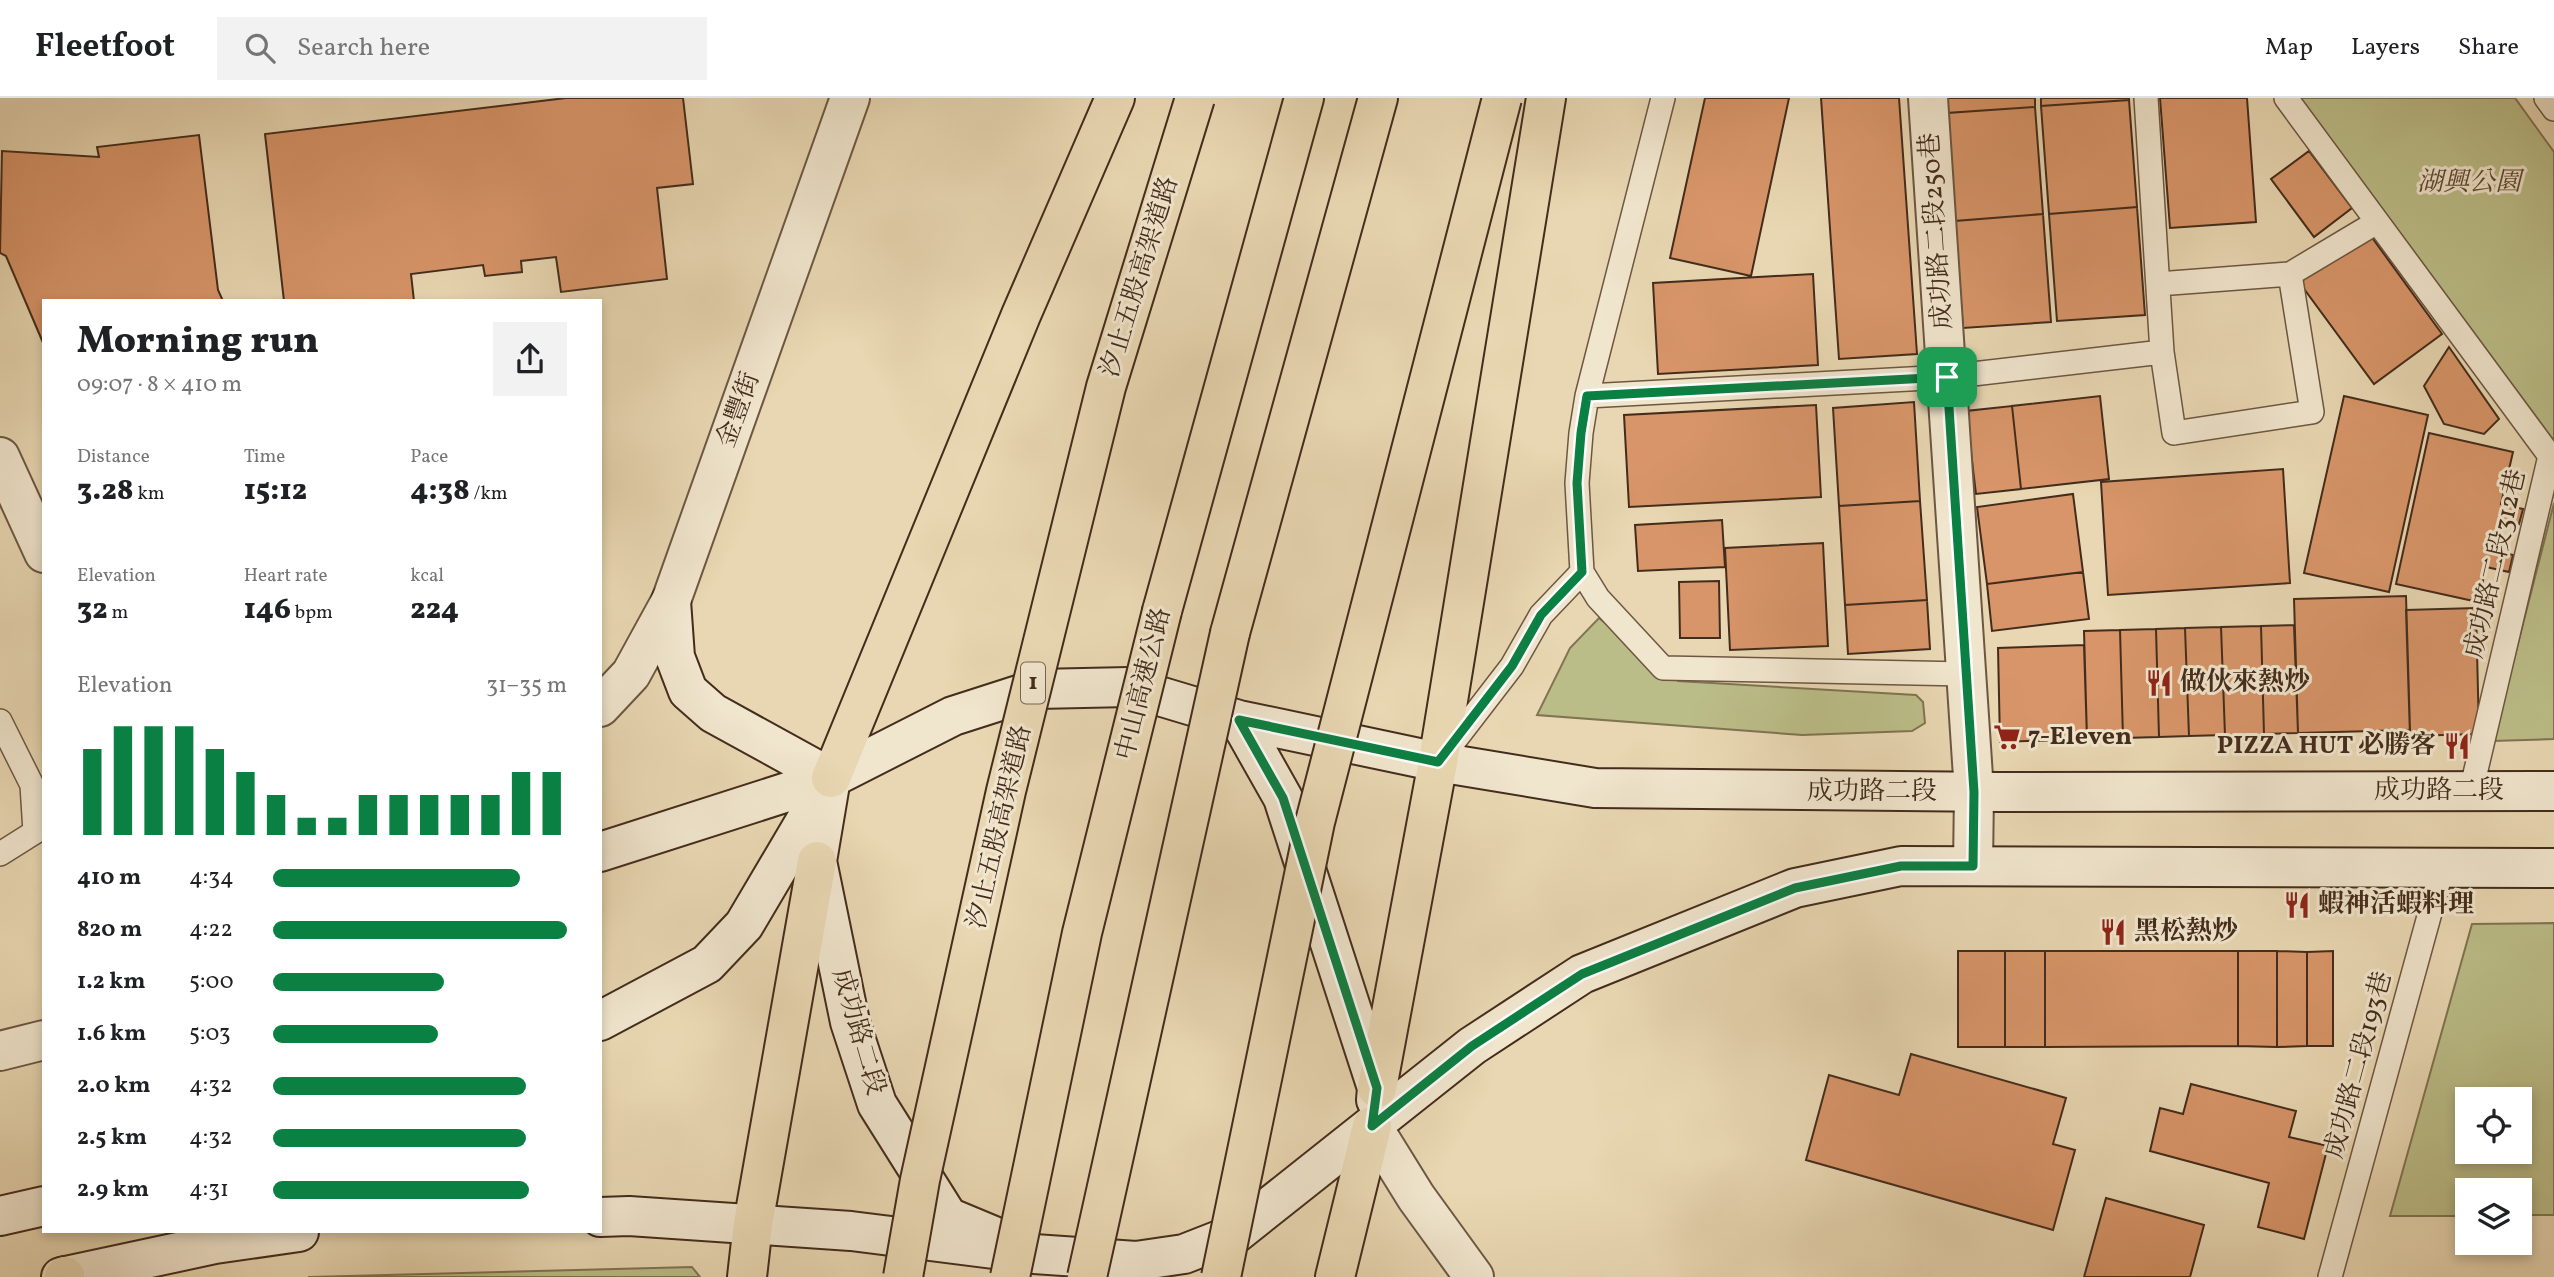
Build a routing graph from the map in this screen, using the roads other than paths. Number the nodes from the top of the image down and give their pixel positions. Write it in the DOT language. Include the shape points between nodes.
graph roads {
  1 [pos="850,98"];
  2 [pos="1115,98"];
  3 [pos="1195,98"];
  4 [pos="1304,98"];
  5 [pos="1378,98"];
  6 [pos="1502,98"];
  7 [pos="1546,98"];
  8 [pos="1662,98"];
  9 [pos="1928,98"];
  10 [pos="2146,98"];
  11 [pos="2286,98"];
  12 [pos="2546,98"];
  13 [pos="2554,109"];
  14 [pos="2377,222"];
  15 [pos="2290,274"];
  16 [pos="2158,284"];
  17 [pos="2162,352"];
  18 [pos="1947,377"];
  19 [pos="1587,396"];
  20 [pos="0,457"];
  21 [pos="42,549"];
  22 [pos="1582,572"];
  23 [pos="671,601"];
  24 [pos="1965,674"];
  25 [pos="602,705"];
  26 [pos="1239,720"];
  27 [pos="0,721"];
  28 [pos="1438,762"];
  29 [pos="831,778"];
  30 [pos="2471,791"];
  31 [pos="2554,791"];
  32 [pos="1974,792"];
  33 [pos="602,851"];
  34 [pos="0,854"];
  35 [pos="817,861"];
  36 [pos="1973,866"];
  37 [pos="2554,868"];
  38 [pos="2442,869"];
  39 [pos="602,1020"];
  40 [pos="42,1040"];
  41 [pos="0,1051"];
  42 [pos="1377,1088"];
  43 [pos="1372,1126"];
  44 [pos="42,1206"];
  45 [pos="0,1216"];
  46 [pos="602,1217"];
  47 [pos="753,1224"];
  48 [pos="284,1233"];
  49 [pos="1022,1265"];
  50 [pos="63,1277"];
  51 [pos="747,1277"];
  52 [pos="903,1277"];
  53 [pos="1087,1277"];
  54 [pos="1221,1277"];
  55 [pos="1335,1277"];
  56 [pos="1474,1277"];
  57 [pos="2330,1277"];
  1 -- 23 [label="main road, 金豐街"];
  2 -- 29 [label="highway"];
  3 -- 52 [label="highway, 汐止五股高架道路 / 1, bridge" via="1106,387 1006,791"];
  4 -- 49 [label="highway, 中山高速公路, bridge" via="1162,611 1082,933"];
  5 -- 53 [label="highway, bridge" via="1230,633"];
  6 -- 54 [label="highway, bridge" via="1315,822"];
  7 -- 28 [label="highway"];
  8 -- 19 [label="lane"];
  9 -- 18 [label="main road, 成功路二段250巷"];
  10 -- 16 [label="lane"];
  11 -- 14 [label="lane, 成功路二段312巷"];
  12 -- 13 [label="lane"];
  14 -- 15 [label="lane"];
  14 -- 30 [label="lane, 成功路二段312巷" via="2550,456"];
  15 -- 16 [label="lane"];
  15 -- 17 [label="lane" via="2312,412 2174,433"];
  16 -- 17 [label="lane"];
  17 -- 18 [label="lane"];
  18 -- 19 [label="lane"];
  18 -- 24 [label="main road, 成功路二段250巷"];
  19 -- 22 [label="lane" via="1577,483"];
  20 -- 21 [label="main road"];
  22 -- 24 [label="lane" via="1598,598 1663,668"];
  22 -- 28 [label="lane" via="1541,615 1512,666"];
  23 -- 25 [label="main road, 金豐街" via="631,674"];
  23 -- 29 [label="main road" via="675,657 688,691 713,712"];
  24 -- 32 [label="main road, 成功路二段250巷"];
  26 -- 28 [label="main road, 成功路二段"];
  26 -- 29 [label="main road, 成功路二段" via="1129,687 1037,689 953,716"];
  26 -- 42 [label="main road" via="1283,798"];
  27 -- 34 [label="lane" via="32,785 35,832"];
  28 -- 32 [label="main road, 成功路二段" via="1595,789"];
  28 -- 42 [label="highway"];
  29 -- 33 [label="main road"];
  29 -- 35 [label="main road, 成功路二段"];
  29 -- 39 [label="main road" via="744,925 707,964"];
  30 -- 31 [label="main road, 成功路二段"];
  30 -- 32 [label="main road, 成功路二段"];
  32 -- 36 [label="main road, 成功路二段250巷"];
  35 -- 47 [label="highway"];
  35 -- 49 [label="main road, 成功路二段" via="850,1023 877,1104 948,1217"];
  36 -- 38 [label="main road, 成功路二段"];
  36 -- 43 [label="main road, 成功路二段" via="1901,866 1795,888 1582,974 1472,1046"];
  37 -- 38 [label="main road, 成功路二段"];
  38 -- 57 [label="lane, 成功路二段193巷"];
  40 -- 41 [label="main road"];
  42 -- 43 [label="main road"];
  43 -- 49 [label="main road, 成功路二段" via="1235,1234 1184,1254 1136,1261"];
  43 -- 55 [label="highway"];
  43 -- 56 [label="main road"];
  44 -- 45 [label="main road"];
  46 -- 47 [label="main road, 成功路二段"];
  47 -- 49 [label="main road, 成功路二段" via="851,1231"];
  47 -- 51 [label="highway"];
  48 -- 50 [label="main road"];
}
